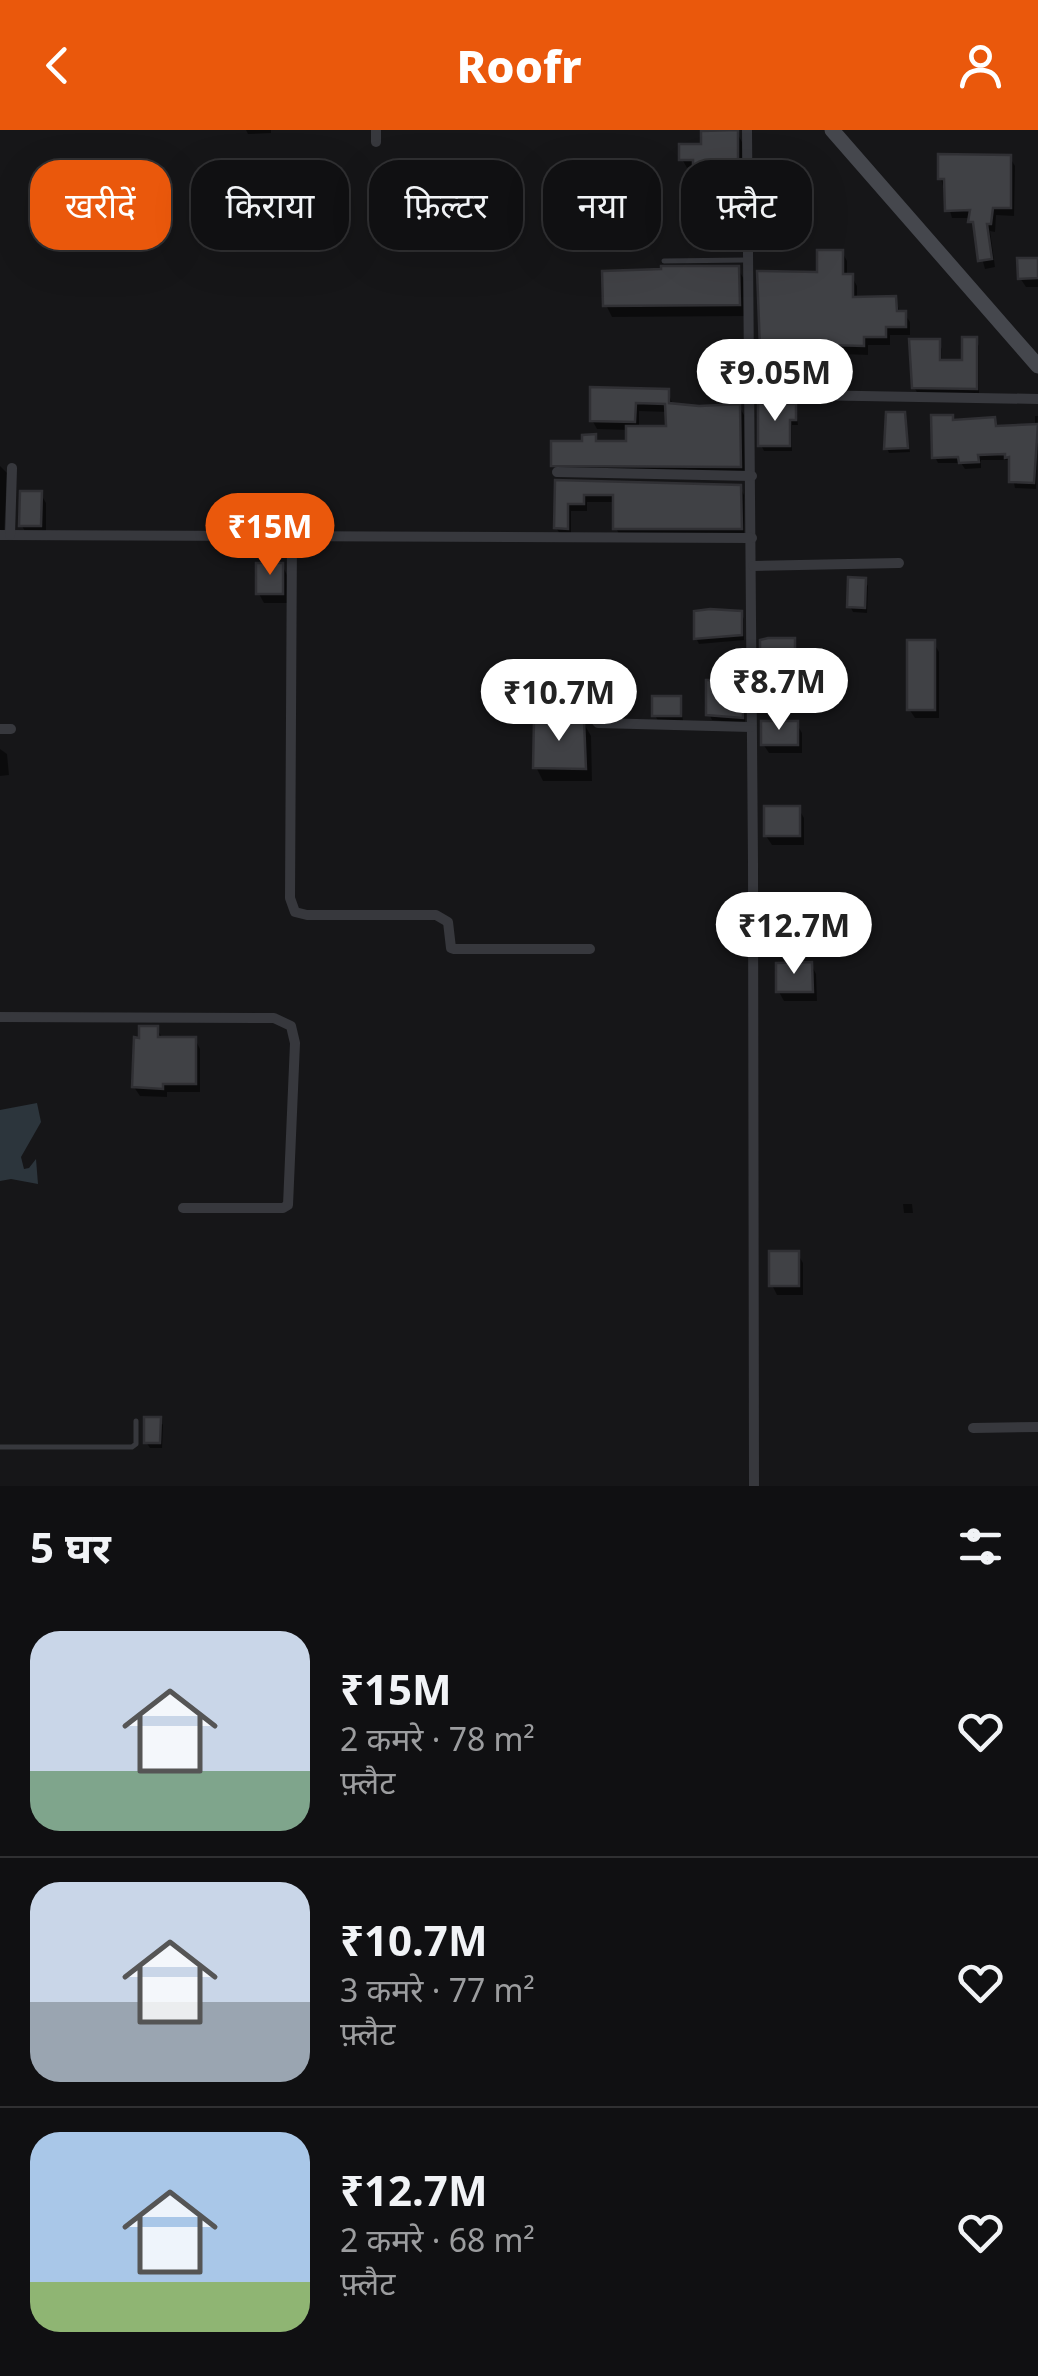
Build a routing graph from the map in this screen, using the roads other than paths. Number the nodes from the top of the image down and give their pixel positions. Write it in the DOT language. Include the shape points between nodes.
graph roads {
  1 [pos="747,130"];
  2 [pos="832,130"];
  3 [pos="750,260"];
  4 [pos="664,261"];
  5 [pos="1035,356"];
  6 [pos="751,394"];
  7 [pos="1038,398"];
  8 [pos="12,468"];
  9 [pos="557,472"];
  10 [pos="752,476"];
  11 [pos="5,535"];
  12 [pos="292,535"];
  13 [pos="752,538"];
  14 [pos="898,563"];
  15 [pos="753,566"];
  16 [pos="590,686"];
  17 [pos="751,727"];
  18 [pos="590,950"];
  19 [pos="0,1018"];
  20 [pos="183,1208"];
  21 [pos="136,1421"];
  22 [pos="1038,1427"];
  23 [pos="974,1428"];
  24 [pos="0,1447"];
  25 [pos="754,1486"];
  1 -- 3 [label="street"];
  2 -- 5 [label="main road"];
  3 -- 4 [label="lane"];
  3 -- 6 [label="street"];
  6 -- 7 [label="street"];
  6 -- 10 [label="street"];
  8 -- 11 [label="street"];
  9 -- 10 [label="street"];
  10 -- 13 [label="street"];
  11 -- 12 [label="street"];
  12 -- 13 [label="street"];
  12 -- 18 [label="street" via="295,912 436,915 448,922 454,950"];
  13 -- 15 [label="street"];
  14 -- 15 [label="street"];
  15 -- 17 [label="street"];
  16 -- 17 [label="street" via="592,720 598,723"];
  17 -- 25 [label="street"];
  19 -- 20 [label="street" via="274,1018 291,1026 288,1204"];
  21 -- 24 [label="lane" via="132,1447"];
  22 -- 23 [label="street"];
}
